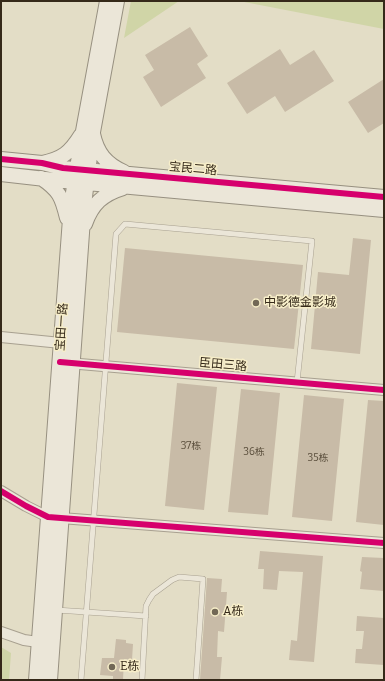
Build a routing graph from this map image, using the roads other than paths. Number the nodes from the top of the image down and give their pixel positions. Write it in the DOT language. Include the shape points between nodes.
graph roads {
  1 [pos="107,1"];
  2 [pos="117,1"];
  3 [pos="88,131"];
  4 [pos="1,159"];
  5 [pos="42,163"];
  6 [pos="1,174"];
  7 [pos="81,176"];
  8 [pos="41,178"];
  9 [pos="128,180"];
  10 [pos="204,187"];
  11 [pos="384,197"];
  12 [pos="384,210"];
  13 [pos="75,235"];
  14 [pos="1,337"];
  15 [pos="61,343"];
  16 [pos="66,363"];
  17 [pos="106,366"];
  18 [pos="297,382"];
  19 [pos="384,390"];
  20 [pos="1,491"];
  21 [pos="55,517"];
  22 [pos="94,520"];
  23 [pos="384,543"];
  24 [pos="55,610"];
  25 [pos="86,612"];
  26 [pos="146,616"];
  27 [pos="1,632"];
  28 [pos="46,643"];
  29 [pos="36,680"];
  30 [pos="50,680"];
  31 [pos="81,680"];
  32 [pos="142,680"];
  33 [pos="196,680"];
  1 -- 3 [label="main road, 宝田一路"];
  2 -- 3 [label="main road, 宝田一路"];
  3 -- 5 [label="main road" via="65,155"];
  3 -- 7 [label="main road, 宝田一路"];
  3 -- 9 [label="main road" via="105,160 121,170"];
  4 -- 5 [label="main road, 宝民二路"];
  5 -- 7 [label="main road, 宝民二路"];
  6 -- 8 [label="main road, 宝民二路"];
  7 -- 8 [label="main road, 宝民二路"];
  7 -- 9 [label="main road, 宝民二路"];
  7 -- 13 [label="main road, 宝田一路" via="71,204"];
  8 -- 13 [label="main road" via="59,194"];
  9 -- 10 [label="main road, 宝民二路"];
  9 -- 13 [label="main road" via="100,199"];
  10 -- 11 [label="main road, 宝民二路"];
  10 -- 12 [label="main road, 宝民二路"];
  13 -- 15 [label="main road, 宝田一路"];
  13 -- 16 [label="main road, 宝田一路"];
  14 -- 15 [label="street"];
  15 -- 16 [label="main road, 宝田一路"];
  16 -- 17 [label="street, 臣田三路"];
  16 -- 21 [label="main road, 宝田一路"];
  17 -- 18 [label="street, 臣田三路"];
  17 -- 18 [label="lane" via="116,234 125,224 312,241"];
  17 -- 22 [label="lane"];
  18 -- 19 [label="street, 臣田三路"];
  20 -- 21 [label="street" via="26,506"];
  21 -- 22 [label="street"];
  21 -- 24 [label="main road, 宝田一路"];
  21 -- 28 [label="main road, 宝田一路"];
  22 -- 23 [label="street"];
  22 -- 25 [label="lane"];
  24 -- 25 [label="lane"];
  24 -- 28 [label="main road, 宝田一路"];
  25 -- 26 [label="lane"];
  25 -- 31 [label="lane"];
  26 -- 32 [label="lane"];
  26 -- 33 [label="lane" via="146,606 153,594 172,580 179,577 204,578"];
  27 -- 28 [label="street" via="24,640"];
  28 -- 29 [label="main road, 宝田一路"];
  28 -- 30 [label="main road, 宝田一路"];
}
